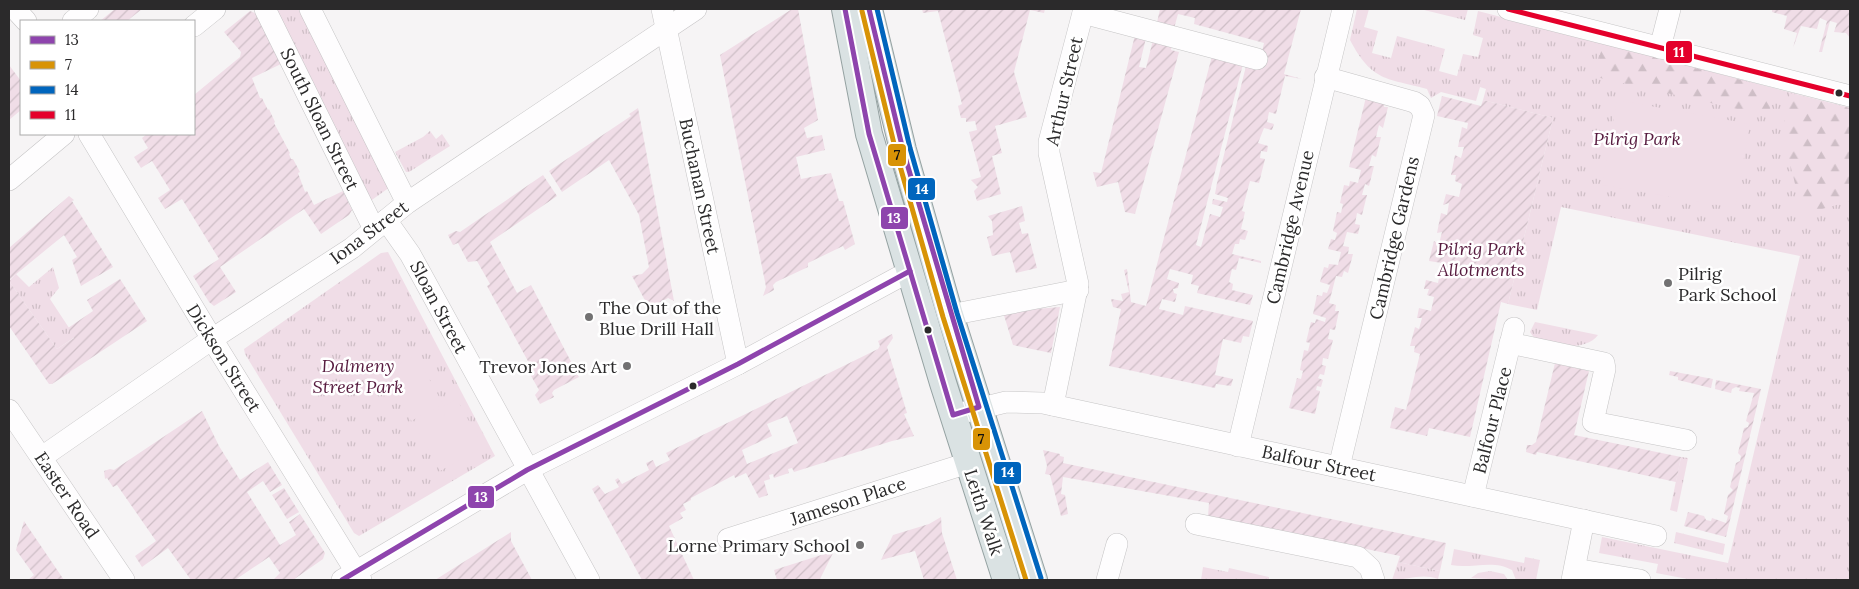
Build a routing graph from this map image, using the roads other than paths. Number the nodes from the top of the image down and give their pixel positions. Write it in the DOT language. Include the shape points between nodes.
graph roads {
  1 [pos="15,9"];
  2 [pos="88,9"];
  3 [pos="215,9"];
  4 [pos="265,9"];
  5 [pos="310,9"];
  6 [pos="696,9"];
  7 [pos="845,9"];
  8 [pos="869,9"];
  9 [pos="1343,9"];
  10 [pos="1508,9"];
  11 [pos="1670,9"];
  12 [pos="1084,11"];
  13 [pos="664,18"];
  14 [pos="25,20"];
  15 [pos="74,20"];
  16 [pos="195,25"];
  17 [pos="1660,48"];
  18 [pos="1257,59"];
  19 [pos="1325,77"];
  20 [pos="1850,96"];
  21 [pos="63,135"];
  22 [pos="90,135"];
  23 [pos="9,180"];
  24 [pos="407,203"];
  25 [pos="380,224"];
  26 [pos="910,271"];
  27 [pos="1078,290"];
  28 [pos="950,315"];
  29 [pos="212,339"];
  30 [pos="738,364"];
  31 [pos="1053,406"];
  32 [pos="979,407"];
  33 [pos="9,410"];
  34 [pos="953,415"];
  35 [pos="1686,440"];
  36 [pos="1238,446"];
  37 [pos="42,458"];
  38 [pos="968,463"];
  39 [pos="1339,467"];
  40 [pos="527,470"];
  41 [pos="1474,496"];
  42 [pos="1584,520"];
  43 [pos="1196,524"];
  44 [pos="1656,536"];
  45 [pos="728,539"];
  46 [pos="1117,544"];
  47 [pos="1573,575"];
  48 [pos="353,577"];
  49 [pos="124,580"];
  50 [pos="589,580"];
  51 [pos="1006,580"];
  52 [pos="1034,580"];
  53 [pos="1107,580"];
  54 [pos="1374,580"];
  55 [pos="1640,580"];
  1 -- 14 [label="street"];
  2 -- 15 [label="street"];
  3 -- 16 [label="street"];
  4 -- 25 [label="street, South Sloan Street"];
  5 -- 24 [label="street"];
  6 -- 13 [label="street, Iona Street"];
  7 -- 26 [label="main road, Leith Walk" via="869,134"];
  8 -- 28 [label="main road, Leith Walk" via="903,150"];
  9 -- 19 [label="street, Cambridge Avenue"];
  10 -- 17 [label="street"];
  11 -- 17 [label="street"];
  12 -- 18 [label="street"];
  12 -- 27 [label="street, Arthur Street" via="1049,148"];
  13 -- 24 [label="street, Iona Street"];
  13 -- 30 [label="street, Buchanan Street"];
  17 -- 20 [label="street"];
  19 -- 36 [label="street, Cambridge Avenue"];
  19 -- 39 [label="street, Cambridge Gardens" via="1414,102 1424,114"];
  21 -- 23 [label="street"];
  22 -- 29 [label="street, Dickson Street"];
  24 -- 25 [label="street, Iona Street"];
  25 -- 29 [label="street, Iona Street" via="352,248"];
  25 -- 40 [label="street, Sloan Street" via="410,254"];
  26 -- 30 [label="street"];
  26 -- 34 [label="main road, Leith Walk"];
  27 -- 28 [label="street"];
  27 -- 31 [label="street, Arthur Street"];
  28 -- 32 [label="main road, Leith Walk"];
  29 -- 37 [label="street, Iona Street"];
  29 -- 48 [label="street, Dickson Street"];
  30 -- 40 [label="street"];
  31 -- 32 [label="street, Balfour Street" via="1020,401"];
  31 -- 36 [label="street, Balfour Street"];
  32 -- 34 [label="street, Balfour Street"];
  32 -- 52 [label="main road, Leith Walk"];
  33 -- 37 [label="street, Easter Road"];
  34 -- 38 [label="main road, Leith Walk"];
  35 -- 41 [label="street, Balfour Place" via="1592,422 1604,363 1512,335"];
  36 -- 39 [label="street, Balfour Street"];
  37 -- 49 [label="street, Easter Road"];
  38 -- 45 [label="street, Jameson Place"];
  38 -- 51 [label="main road, Leith Walk"];
  39 -- 41 [label="street, Balfour Street"];
  40 -- 48 [label="street"];
  40 -- 50 [label="street, Sloan Street"];
  41 -- 42 [label="street, Balfour Street"];
  42 -- 44 [label="street, Balfour Street"];
  42 -- 47 [label="street"];
  43 -- 54 [label="street" via="1358,557 1370,568"];
  46 -- 53 [label="street"];
  47 -- 55 [label="street"];
}
